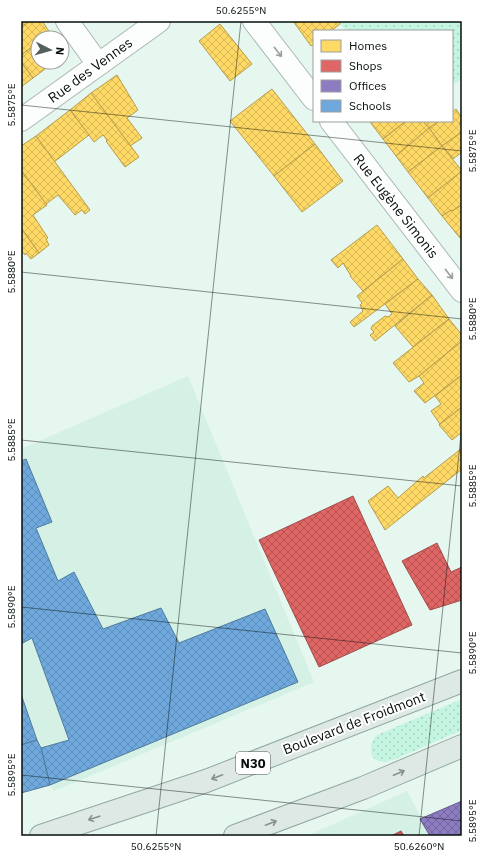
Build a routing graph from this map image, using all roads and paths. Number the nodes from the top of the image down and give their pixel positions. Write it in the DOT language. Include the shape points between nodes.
graph roads {
  1 [pos="68,21"];
  2 [pos="159,21"];
  3 [pos="254,21"];
  4 [pos="98,64"];
  5 [pos="313,98"];
  6 [pos="21,120"];
  7 [pos="332,122"];
  8 [pos="462,291"];
  9 [pos="462,681"];
  10 [pos="462,746"];
  11 [pos="243,835"];
  12 [pos="42,836"];
  1 -- 4 [label="street"];
  2 -- 4 [label="street, Rue des Vennes"];
  3 -- 5 [label="street, one-way"];
  4 -- 6 [label="street, Rue des Vennes"];
  7 -- 8 [label="street, Rue Eugène Simonis, one-way"];
  9 -- 12 [label="main road, Boulevard de Froidmont / N30, one-way" via="211,779"];
  11 -- 10 [label="main road, one-way"];
}
